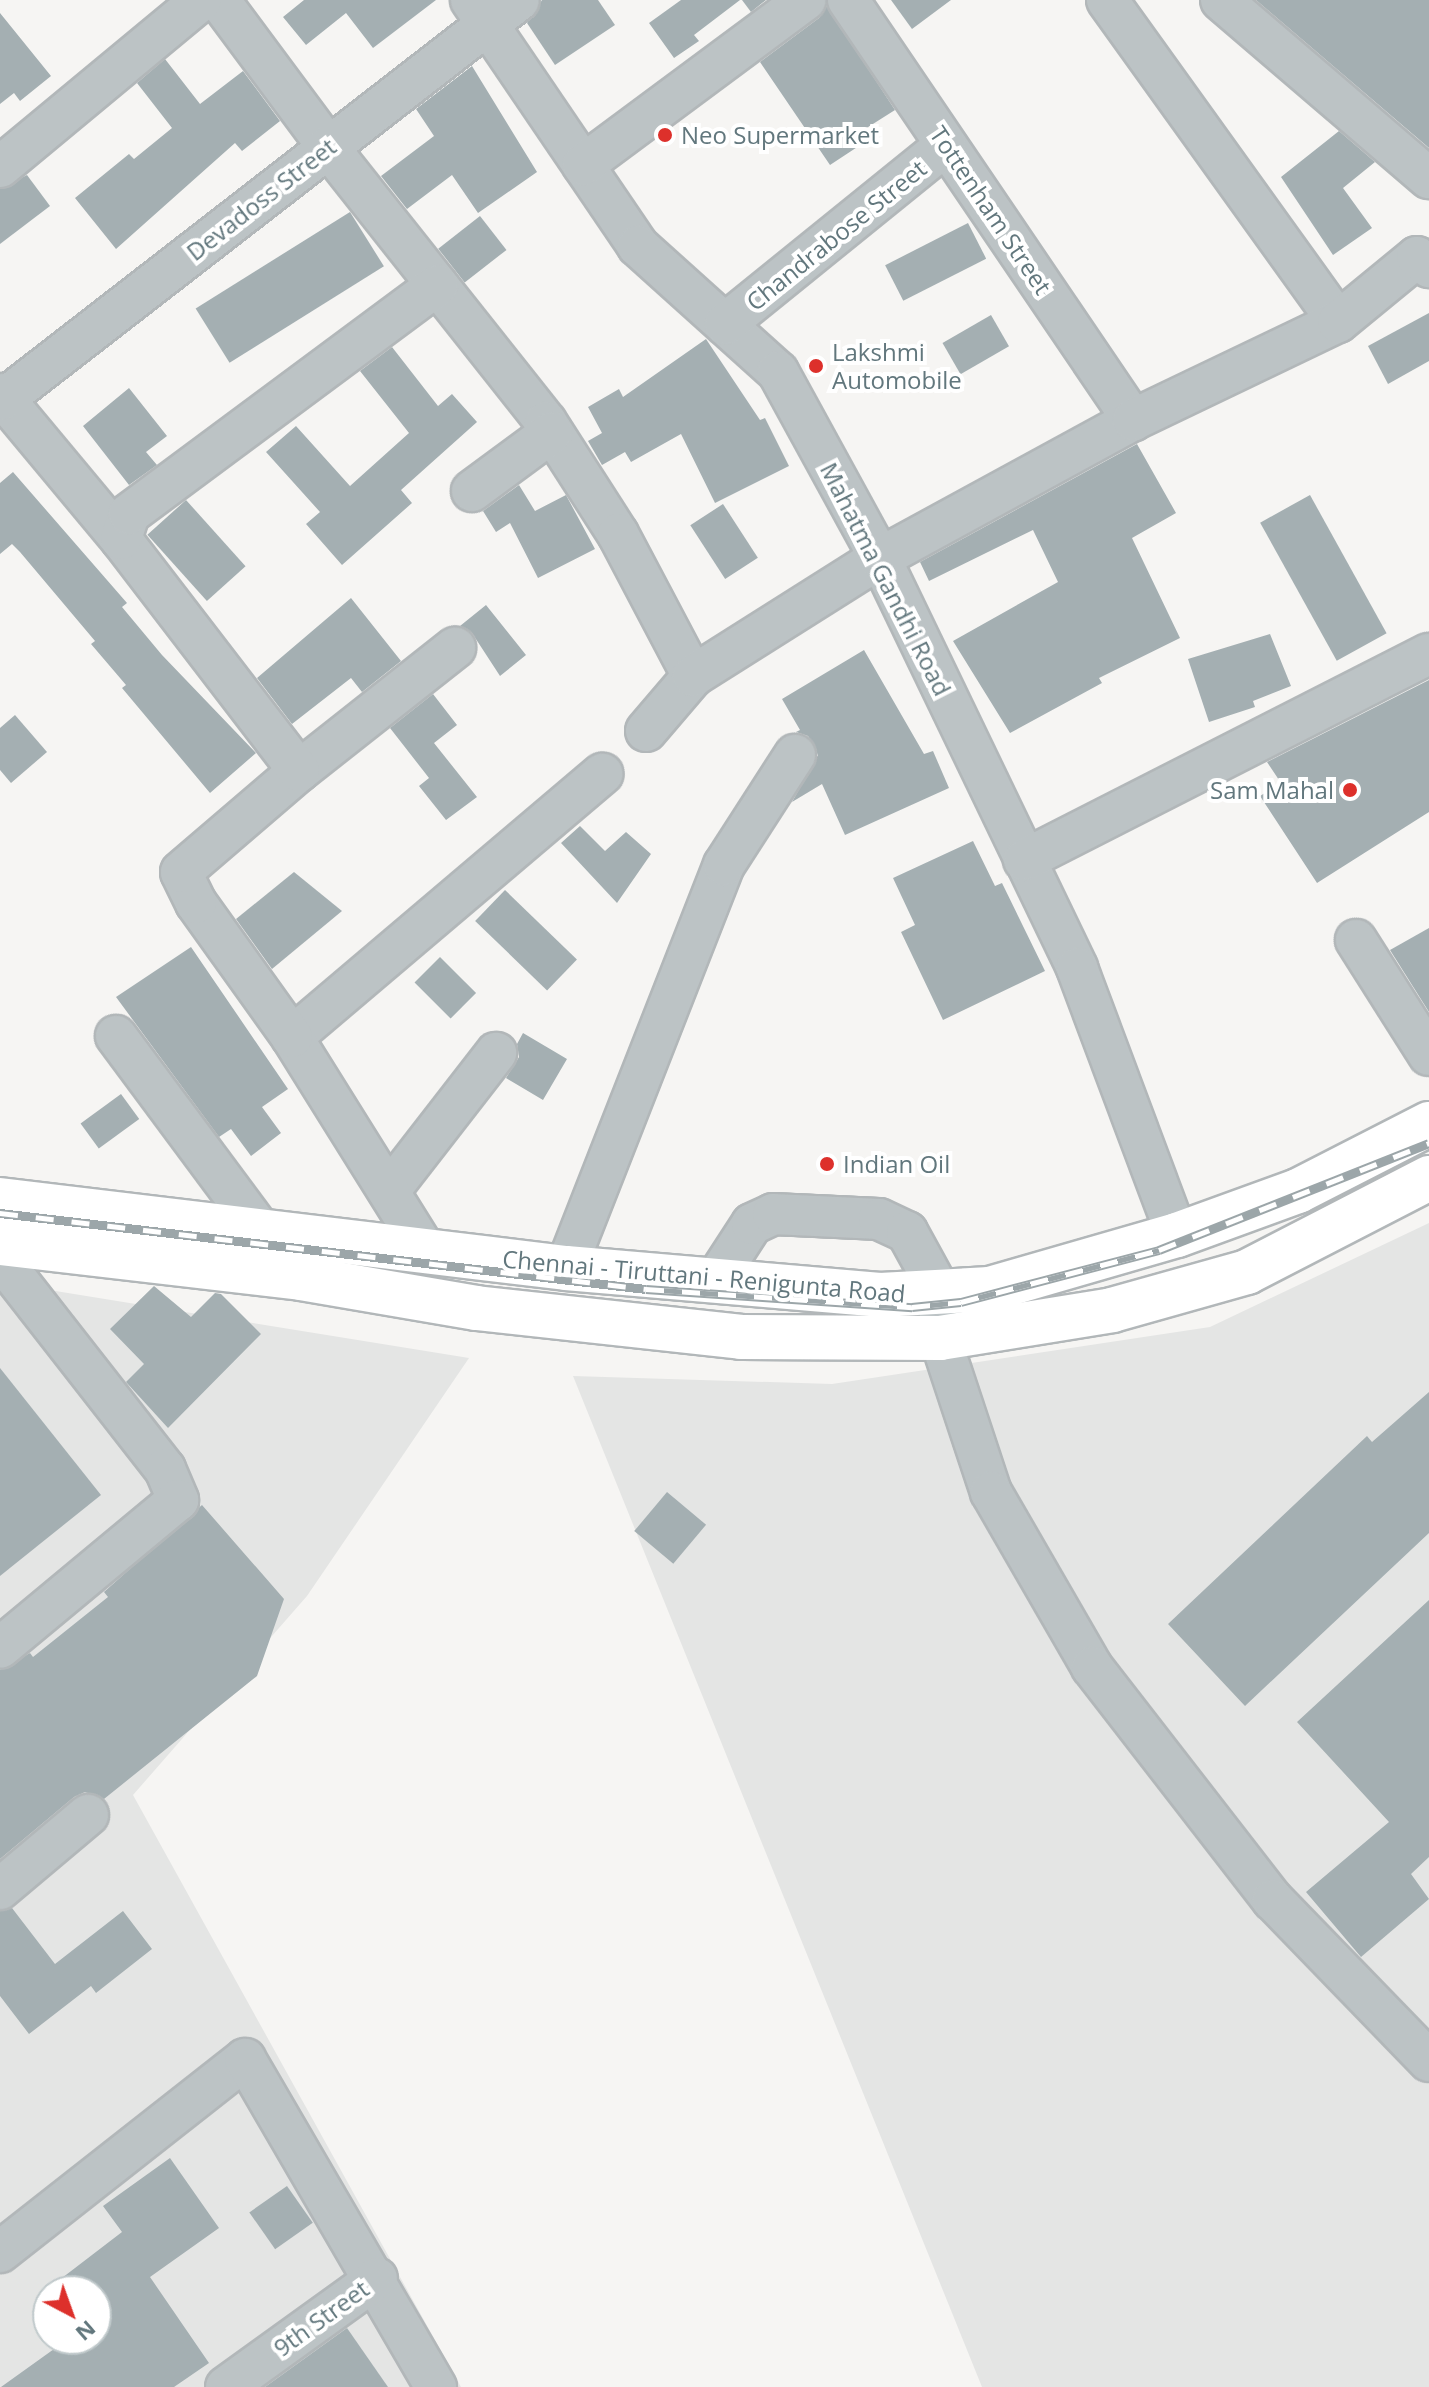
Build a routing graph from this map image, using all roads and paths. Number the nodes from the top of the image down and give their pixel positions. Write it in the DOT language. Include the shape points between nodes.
graph roads {
  1 [pos="201,0"];
  2 [pos="219,0"];
  3 [pos="805,0"];
  4 [pos="848,0"];
  5 [pos="1107,0"];
  6 [pos="1221,0"];
  7 [pos="492,7"];
  8 [pos="946,145"];
  9 [pos="328,147"];
  10 [pos="583,165"];
  11 [pos="0,167"];
  12 [pos="1429,178"];
  13 [pos="1429,267"];
  14 [pos="437,285"];
  15 [pos="1338,322"];
  16 [pos="725,324"];
  17 [pos="2,397"];
  18 [pos="1133,420"];
  19 [pos="552,432"];
  20 [pos="472,491"];
  21 [pos="121,539"];
  22 [pos="880,558"];
  23 [pos="455,648"];
  24 [pos="1429,654"];
  25 [pos="693,676"];
  26 [pos="646,731"];
  27 [pos="795,755"];
  28 [pos="299,771"];
  29 [pos="602,774"];
  30 [pos="1024,860"];
  31 [pos="1356,940"];
  32 [pos="116,1036"];
  33 [pos="292,1037"];
  34 [pos="496,1053"];
  35 [pos="1429,1055"];
  36 [pos="1429,1124"];
  37 [pos="1429,1178"];
  38 [pos="389,1191"];
  39 [pos="0,1200"];
  40 [pos="261,1231"];
  41 [pos="1177,1235"];
  42 [pos="0,1243"];
  43 [pos="425,1250"];
  44 [pos="0,1258"];
  45 [pos="566,1268"];
  46 [pos="715,1281"];
  47 [pos="940,1292"];
  48 [pos="940,1338"];
  49 [pos="0,1648"];
  50 [pos="88,1815"];
  51 [pos="0,1889"];
  52 [pos="1429,2061"];
  53 [pos="0,2252"];
  54 [pos="377,2278"];
  55 [pos="226,2387"];
  56 [pos="436,2387"];
  1 -- 11 [label="street"];
  2 -- 9 [label="street"];
  3 -- 10 [label="street"];
  4 -- 8 [label="street, Tottenham Street"];
  5 -- 15 [label="street"];
  6 -- 12 [label="street"];
  7 -- 9 [label="street, Devadoss Street"];
  7 -- 10 [label="street, Mahatma Gandhi Road"];
  8 -- 16 [label="street, Chandrabose Street"];
  8 -- 18 [label="street, Tottenham Street"];
  9 -- 14 [label="street"];
  9 -- 17 [label="street, Devadoss Street"];
  10 -- 16 [label="street, Mahatma Gandhi Road" via="638,246"];
  13 -- 15 [label="street" via="1417,257"];
  14 -- 19 [label="street"];
  14 -- 21 [label="street" via="129,514"];
  15 -- 18 [label="street"];
  16 -- 22 [label="street, Mahatma Gandhi Road" via="778,372"];
  17 -- 21 [label="street"];
  18 -- 22 [label="street"];
  19 -- 20 [label="street"];
  19 -- 25 [label="street" via="618,534"];
  21 -- 28 [label="street"];
  22 -- 25 [label="street"];
  22 -- 30 [label="street, Mahatma Gandhi Road"];
  23 -- 28 [label="street"];
  24 -- 30 [label="street"];
  25 -- 26 [label="street"];
  27 -- 45 [label="street" via="724,865"];
  28 -- 33 [label="street" via="181,872 196,903"];
  29 -- 33 [label="street"];
  30 -- 41 [label="street, Mahatma Gandhi Road" via="1077,968"];
  31 -- 35 [label="street"];
  32 -- 40 [label="street"];
  33 -- 38 [label="street"];
  34 -- 38 [label="street"];
  36 -- 41 [label="highway, Chennai - Tiruttani - Renigunta Road" via="1298,1191"];
  37 -- 48 [label="highway, Chennai - Tiruttani - Renigunta Road" via="1247,1272 1112,1310"];
  38 -- 43 [label="street"];
  39 -- 40 [label="highway, Chennai - Tiruttani - Renigunta Road"];
  40 -- 43 [label="highway, Chennai - Tiruttani - Renigunta Road"];
  41 -- 47 [label="highway, Chennai - Tiruttani - Renigunta Road" via="990,1289"];
  42 -- 48 [label="highway, Chennai - Tiruttani - Renigunta Road" via="301,1278 476,1308 741,1337"];
  43 -- 45 [label="highway, Chennai - Tiruttani - Renigunta Road"];
  44 -- 49 [label="street" via="165,1469 178,1500"];
  45 -- 46 [label="highway, Chennai - Tiruttani - Renigunta Road"];
  46 -- 47 [label="highway, Chennai - Tiruttani - Renigunta Road" via="880,1295"];
  46 -- 47 [label="street" via="752,1224 773,1214 844,1216 879,1219 907,1232"];
  47 -- 48 [label="street"];
  48 -- 52 [label="street" via="991,1492 1092,1667 1273,1900"];
  50 -- 51 [label="street"];
  53 -- 54 [label="street" via="245,2059"];
  54 -- 55 [label="street, 9th Street"];
  54 -- 56 [label="street"];
}
